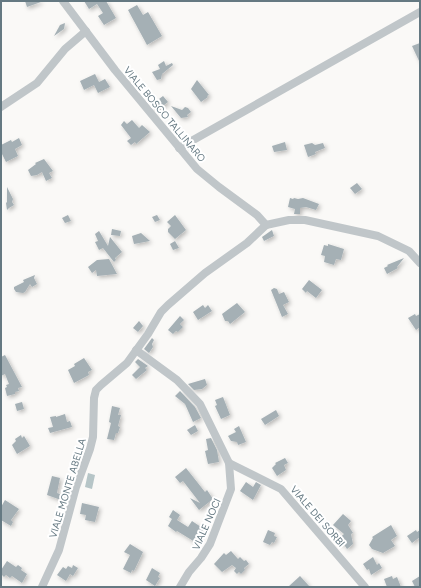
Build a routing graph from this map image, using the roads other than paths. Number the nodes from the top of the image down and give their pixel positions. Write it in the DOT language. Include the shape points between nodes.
graph roads {
  1 [pos="63,1"];
  2 [pos="420,12"];
  3 [pos="86,31"];
  4 [pos="1,107"];
  5 [pos="179,148"];
  6 [pos="266,225"];
  7 [pos="420,262"];
  8 [pos="136,350"];
  9 [pos="229,463"];
  10 [pos="42,587"];
  11 [pos="180,587"];
  12 [pos="365,587"];
  1 -- 3 [label="street, VIALE BOSCO TALLINARO"];
  2 -- 5 [label="street"];
  3 -- 4 [label="street" via="65,49 37,83"];
  3 -- 5 [label="street, VIALE BOSCO TALLINARO"];
  5 -- 6 [label="street, VIALE BOSCO TALLINARO" via="197,169 257,215"];
  6 -- 7 [label="street" via="289,220 305,220 378,236 409,250"];
  6 -- 8 [label="street, VIALE MONTE ABELLA" via="168,305"];
  8 -- 9 [label="street" via="177,380 200,404"];
  8 -- 10 [label="street, VIALE MONTE ABELLA" via="127,363 96,390 90,449 76,487 59,550"];
  9 -- 11 [label="street, VIALE NOCI" via="232,489 213,537"];
  9 -- 12 [label="street, VIALE DEI SORBI" via="281,489"];
}
